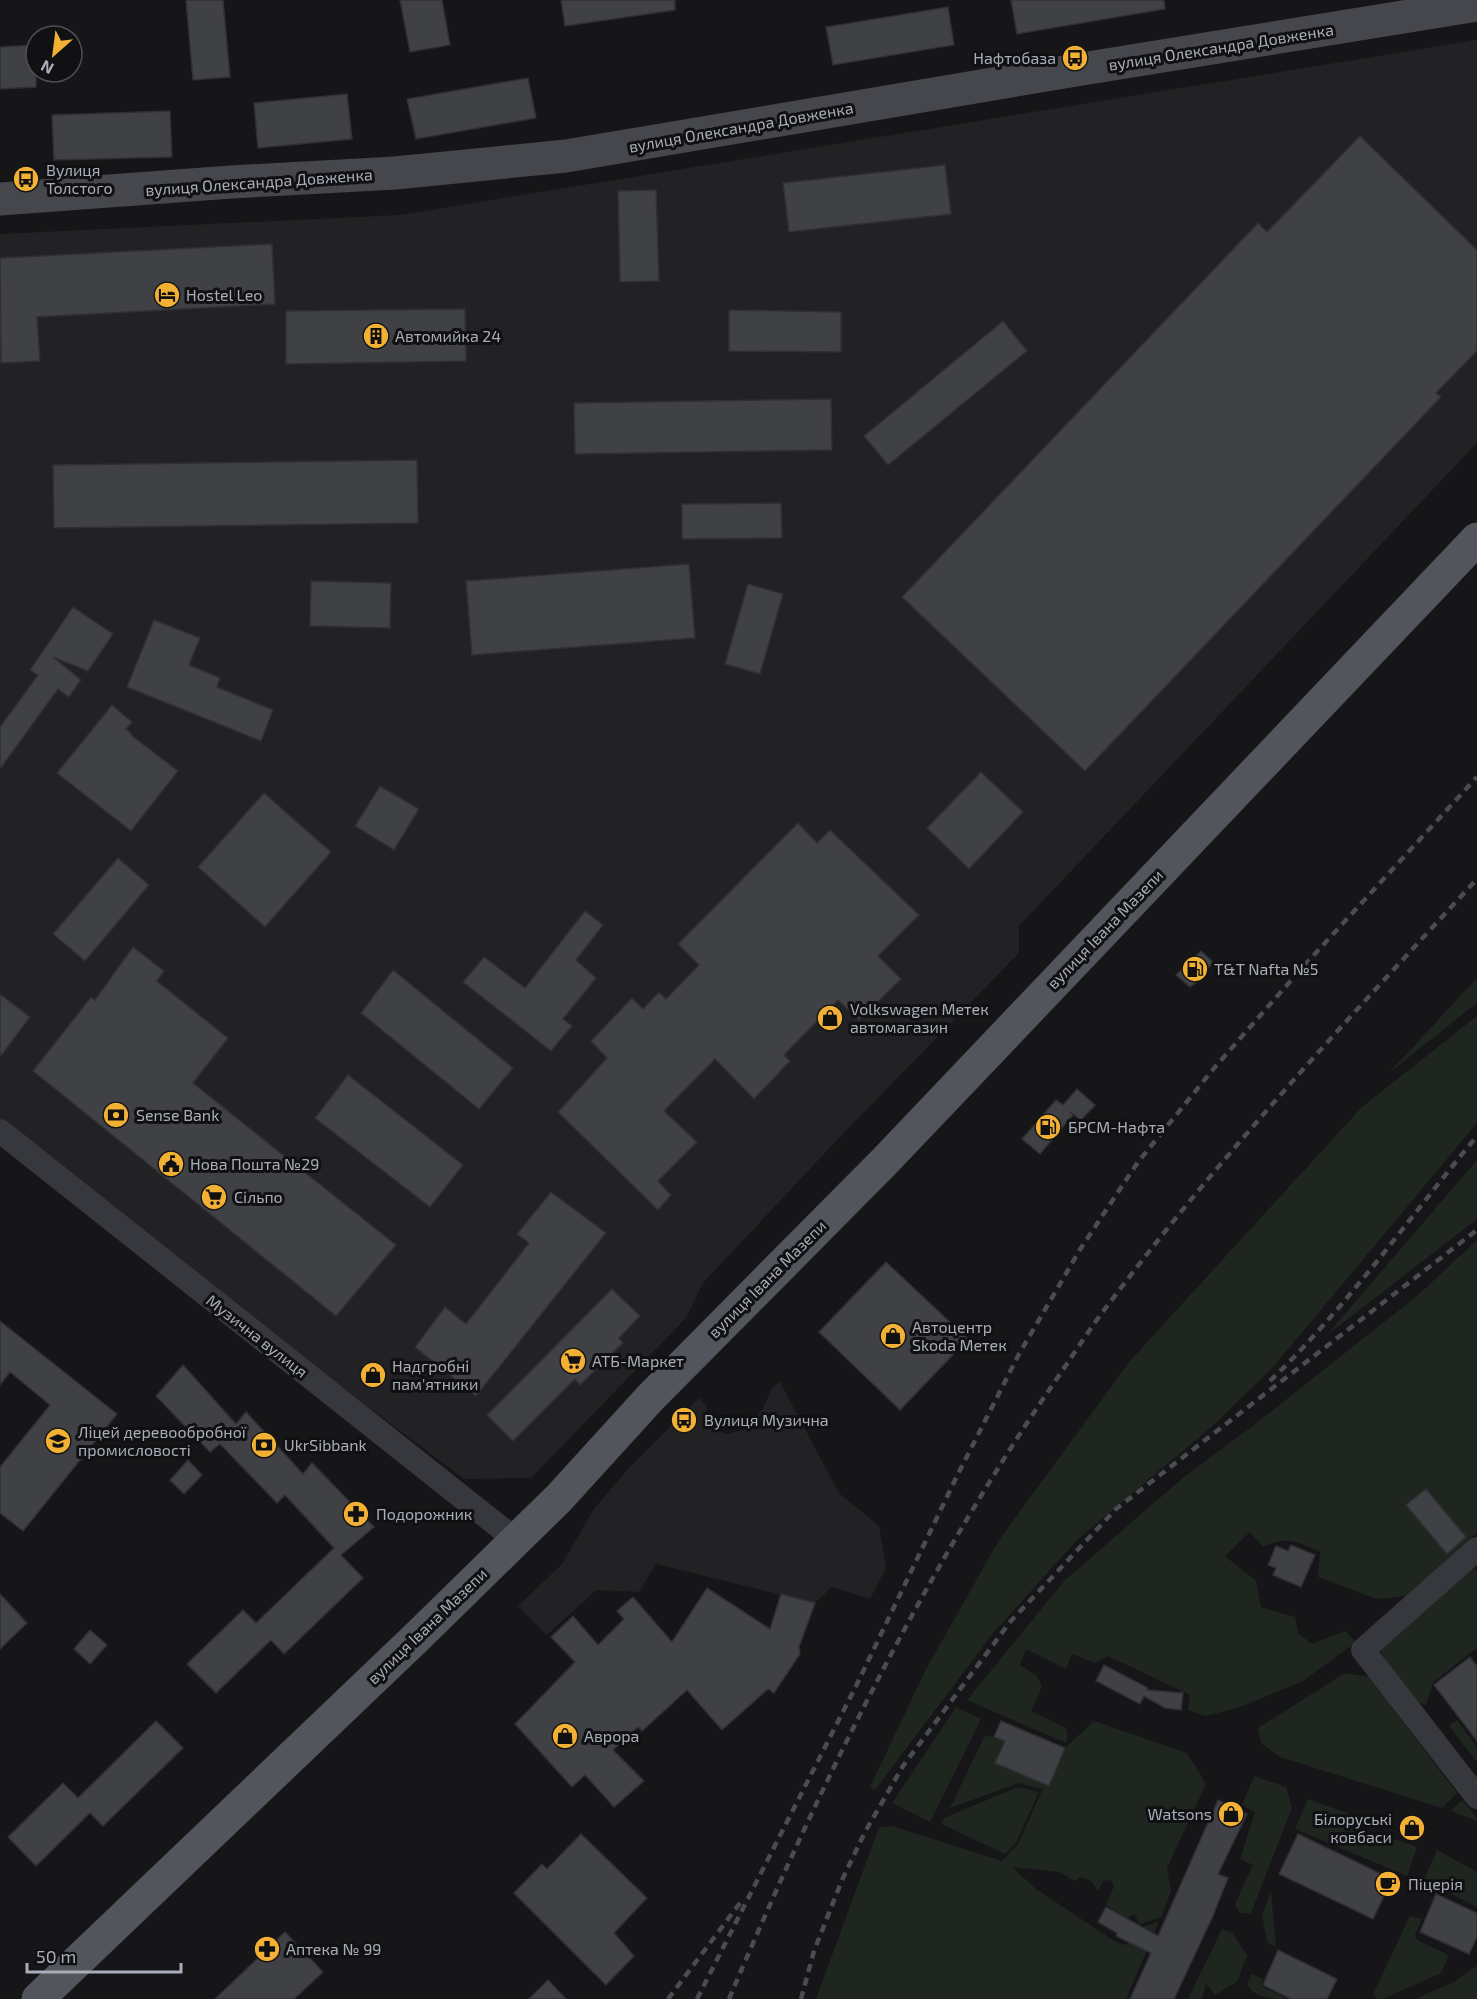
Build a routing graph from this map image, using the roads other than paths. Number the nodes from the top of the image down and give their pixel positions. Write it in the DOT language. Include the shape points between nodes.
graph roads {
  1 [pos="1477,5"];
  2 [pos="0,199"];
  3 [pos="1477,539"];
  4 [pos="0,1131"];
  5 [pos="516,1540"];
  6 [pos="1477,1549"];
  7 [pos="1477,1797"];
  8 [pos="38,1999"];
  1 -- 2 [label="main road, вулиця Олександра Довженка" via="566,156 395,173"];
  3 -- 5 [label="main road, вулиця Івана Мазепи" via="885,1161 669,1378"];
  4 -- 5 [label="street, Музична вулиця"];
  5 -- 8 [label="main road, вулиця Івана Мазепи"];
  6 -- 7 [label="street" via="1364,1650"];
}
